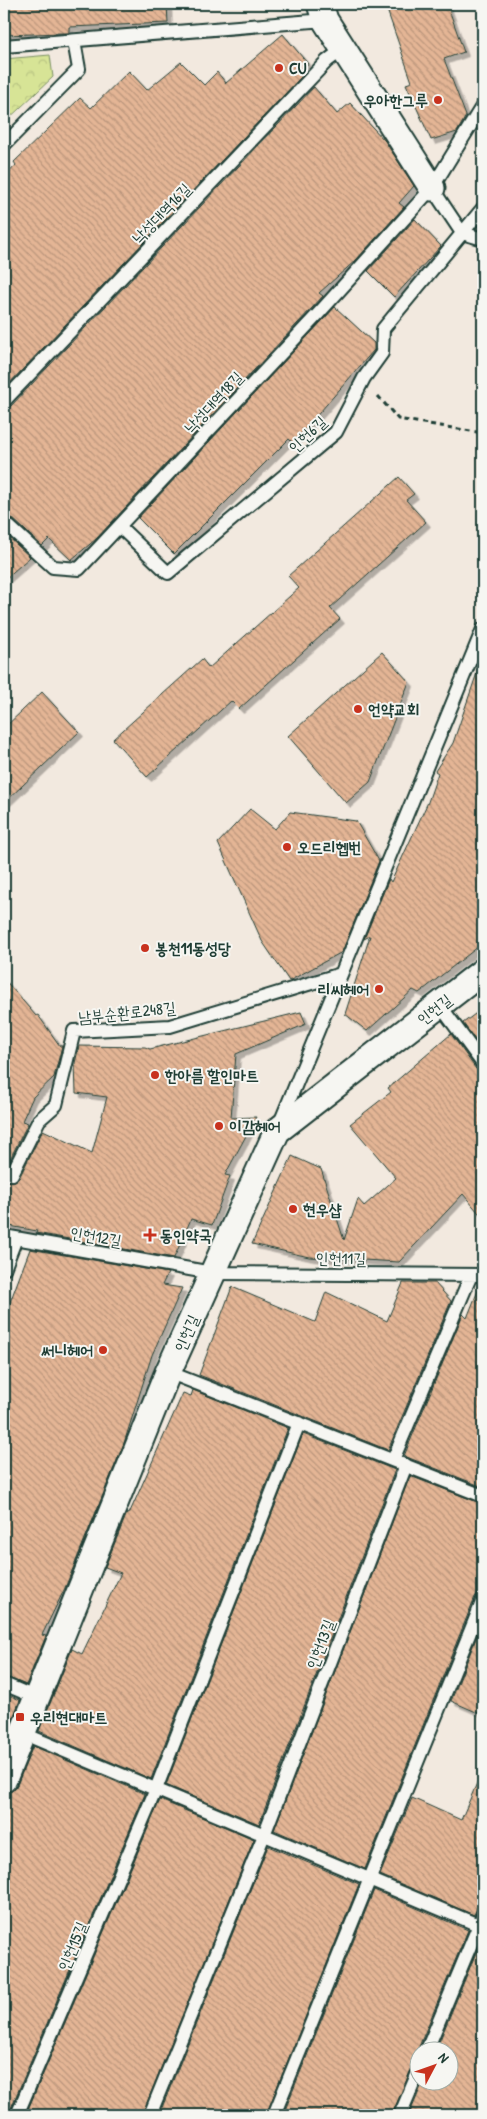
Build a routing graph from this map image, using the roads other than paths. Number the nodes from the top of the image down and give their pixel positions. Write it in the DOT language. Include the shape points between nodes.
graph roads {
  1 [pos="323,12"];
  2 [pos="74,41"];
  3 [pos="4,46"];
  4 [pos="343,49"];
  5 [pos="483,105"];
  6 [pos="4,145"];
  7 [pos="432,188"];
  8 [pos="483,208"];
  9 [pos="462,233"];
  10 [pos="483,239"];
  11 [pos="4,401"];
  12 [pos="4,522"];
  13 [pos="120,527"];
  14 [pos="483,628"];
  15 [pos="483,971"];
  16 [pos="341,974"];
  17 [pos="439,1004"];
  18 [pos="483,1064"];
  19 [pos="277,1131"];
  20 [pos="4,1172"];
  21 [pos="10,1237"];
  22 [pos="4,1269"];
  23 [pos="212,1273"];
  24 [pos="477,1275"];
  25 [pos="168,1372"];
  26 [pos="299,1423"];
  27 [pos="393,1460"];
  28 [pos="406,1465"];
  29 [pos="483,1496"];
  30 [pos="483,1600"];
  31 [pos="4,1684"];
  32 [pos="36,1698"];
  33 [pos="22,1733"];
  34 [pos="4,1779"];
  35 [pos="156,1789"];
  36 [pos="264,1834"];
  37 [pos="370,1879"];
  38 [pos="482,1922"];
  39 [pos="430,2042"];
  40 [pos="410,2092"];
  41 [pos="18,2115"];
  42 [pos="150,2115"];
  43 [pos="274,2115"];
  44 [pos="400,2115"];
  1 -- 2 [label="lane"];
  1 -- 4 [label="street"];
  2 -- 3 [label="lane"];
  2 -- 6 [label="lane" via="79,69"];
  4 -- 7 [label="street"];
  4 -- 11 [label="lane, 낙성대역16길" via="327,61"];
  5 -- 7 [label="lane, 낙성대역18길"];
  7 -- 9 [label="lane"];
  7 -- 13 [label="lane, 낙성대역18길"];
  8 -- 9 [label="lane, 인헌6길"];
  9 -- 10 [label="lane"];
  9 -- 13 [label="lane, 인헌6길" via="383,329 382,353 364,378 336,432 168,573"];
  12 -- 13 [label="lane, 낙성대역18길" via="53,566 79,569"];
  14 -- 16 [label="lane"];
  15 -- 17 [label="street, 인헌길"];
  16 -- 19 [label="lane"];
  16 -- 20 [label="lane, 남부순환로248길" via="170,1026 74,1031 56,1105 39,1120 12,1174"];
  17 -- 18 [label="lane"];
  17 -- 19 [label="street, 인헌길"];
  19 -- 23 [label="street, 인헌길"];
  21 -- 22 [label="lane"];
  21 -- 23 [label="lane, 인헌12길"];
  23 -- 24 [label="lane, 인헌11길"];
  23 -- 25 [label="street, 인헌길"];
  24 -- 27 [label="lane, 인헌11길"];
  25 -- 26 [label="lane"];
  25 -- 32 [label="street, 인헌길"];
  26 -- 27 [label="lane"];
  26 -- 35 [label="lane"];
  27 -- 28 [label="lane"];
  28 -- 29 [label="lane"];
  28 -- 36 [label="lane, 인헌13길"];
  30 -- 37 [label="lane"];
  31 -- 32 [label="lane"];
  32 -- 33 [label="street, 인헌길"];
  33 -- 34 [label="street, 인헌길"];
  33 -- 35 [label="lane"];
  35 -- 36 [label="lane"];
  35 -- 41 [label="lane, 인헌15길"];
  36 -- 37 [label="lane"];
  36 -- 42 [label="lane"];
  37 -- 38 [label="lane"];
  37 -- 43 [label="lane"];
  38 -- 39 [label="lane"];
  40 -- 44 [label="lane"];
}
